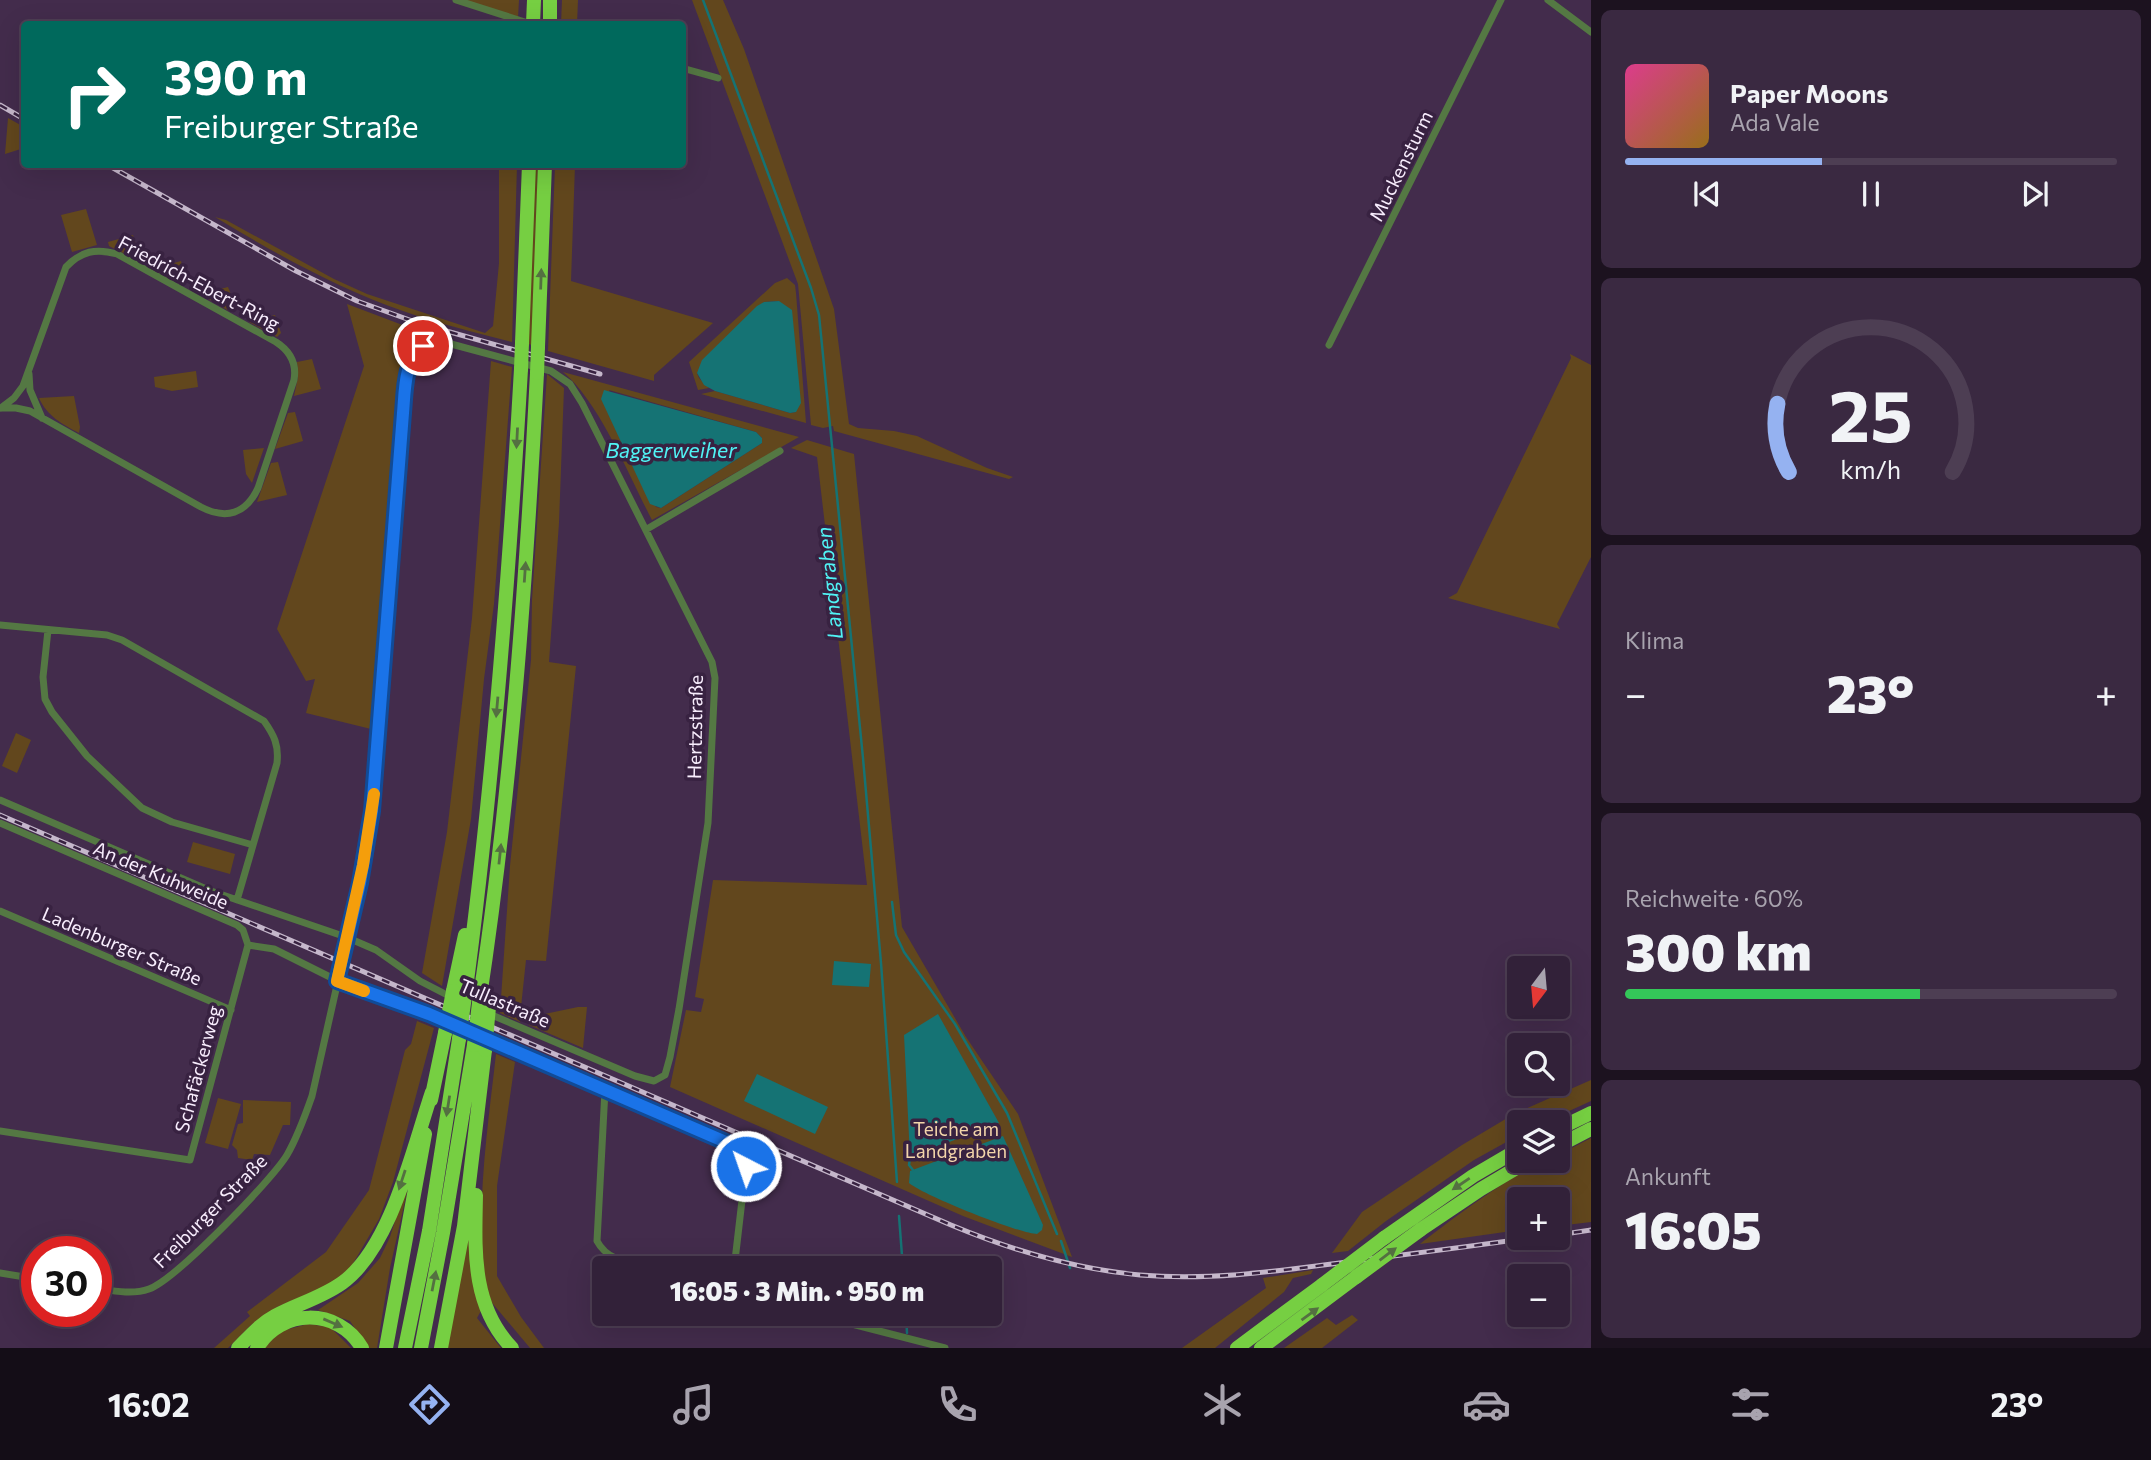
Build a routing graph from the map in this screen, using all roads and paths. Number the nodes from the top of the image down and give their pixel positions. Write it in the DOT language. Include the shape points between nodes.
graph roads {
  1 [pos="456,0"];
  2 [pos="534,0"];
  3 [pos="550,0"];
  4 [pos="1501,0"];
  5 [pos="1548,0"];
  6 [pos="525,21"];
  7 [pos="532,21"];
  8 [pos="550,21"];
  9 [pos="1591,32"];
  10 [pos="686,69"];
  11 [pos="719,78"];
  12 [pos="529,168"];
  13 [pos="545,168"];
  14 [pos="1329,345"];
  15 [pos="544,372"];
  16 [pos="29,373"];
  17 [pos="0,408"];
  18 [pos="43,418"];
  19 [pos="780,451"];
  20 [pos="647,529"];
  21 [pos="0,625"];
  22 [pos="48,630"];
  23 [pos="0,800"];
  24 [pos="0,823"];
  25 [pos="253,845"];
  26 [pos="237,900"];
  27 [pos="0,911"];
  28 [pos="346,937"];
  29 [pos="248,945"];
  30 [pos="337,981"];
  31 [pos="231,1010"];
  32 [pos="452,1036"];
  33 [pos="479,1048"];
  34 [pos="659,1080"];
  35 [pos="605,1090"];
  36 [pos="432,1092"];
  37 [pos="1591,1113"];
  38 [pos="1570,1123"];
  39 [pos="1591,1129"];
  40 [pos="0,1132"];
  41 [pos="476,1137"];
  42 [pos="1570,1140"];
  43 [pos="1507,1156"];
  44 [pos="1508,1173"];
  45 [pos="609,1256"];
  46 [pos="736,1256"];
  47 [pos="0,1273"];
  48 [pos="21,1276"];
  49 [pos="112,1290"];
  50 [pos="860,1326"];
  51 [pos="238,1348"];
  52 [pos="257,1348"];
  53 [pos="362,1348"];
  54 [pos="386,1348"];
  55 [pos="405,1348"];
  56 [pos="421,1348"];
  57 [pos="441,1348"];
  58 [pos="512,1348"];
  59 [pos="945,1348"];
  60 [pos="1237,1348"];
  61 [pos="1261,1348"];
  1 -- 6 [label="street"];
  2 -- 7 [label="highway"];
  3 -- 8 [label="highway"];
  4 -- 14 [label="street, Muckensturm"];
  5 -- 9 [label="street"];
  10 -- 11 [label="street"];
  12 -- 32 [label="highway, one-way, bridge" via="523,343 503,639 481,872"];
  15 -- 13 [label="highway, one-way, bridge" via="538,347"];
  15 -- 20 [label="street, Hertzstraße" via="570,384"];
  15 -- 28 [label="street, Freiburger Straße" via="440,341 423,346 409,366 372,811"];
  33 -- 15 [label="highway, one-way, bridge"];
  16 -- 17 [label="street, Friedrich-Ebert-Ring" via="14,397"];
  16 -- 18 [label="street" via="30,390"];
  16 -- 18 [label="street, Friedrich-Ebert-Ring" via="66,267 79,255 104,250 276,342 294,363 294,380 258,488 252,501 234,513 208,511"];
  17 -- 18 [label="street, Friedrich-Ebert-Ring" via="30,411"];
  19 -- 20 [label="street"];
  20 -- 34 [label="street, Hertzstraße" via="712,662 715,678 706,835 670,1057"];
  21 -- 22 [label="street"];
  22 -- 25 [label="street" via="45,699 88,756 142,808 172,822"];
  22 -- 25 [label="street" via="122,640 264,721 278,752"];
  23 -- 26 [label="street, Tullastraße"];
  24 -- 29 [label="street, An der Kuhweide" via="237,925"];
  25 -- 26 [label="street"];
  26 -- 28 [label="street, Tullastraße"];
  27 -- 31 [label="street, Ladenburger Straße"];
  28 -- 30 [label="street, Freiburger Straße"];
  28 -- 34 [label="street, Tullastraße" via="392,960 437,991 635,1076"];
  29 -- 30 [label="street" via="285,953"];
  29 -- 31 [label="street, Schafäckerweg"];
  30 -- 35 [label="street" via="429,1014"];
  30 -- 49 [label="street, Freiburger Straße" via="312,1096 286,1156 163,1282 137,1292"];
  31 -- 40 [label="street, Schafäckerweg" via="190,1160"];
  32 -- 36 [label="highway"];
  32 -- 55 [label="highway, one-way" via="429,1231"];
  33 -- 41 [label="highway"];
  56 -- 33 [label="highway, one-way"];
  35 -- 45 [label="street" via="597,1241"];
  35 -- 46 [label="street" via="742,1151 746,1166"];
  36 -- 51 [label="highway, one-way" via="389,1216 369,1255 345,1281 272,1318"];
  36 -- 54 [label="highway"];
  37 -- 38 [label="highway"];
  39 -- 42 [label="highway"];
  41 -- 57 [label="highway"];
  41 -- 58 [label="highway" via="478,1279 490,1318"];
  43 -- 60 [label="highway, one-way, bridge" via="1384,1238"];
  61 -- 44 [label="highway, one-way, bridge" via="1420,1230"];
  47 -- 48 [label="street"];
  50 -- 59 [label="street"];
  52 -- 53 [label="highway, one-way" via="277,1326 310,1317 342,1326"];
}
